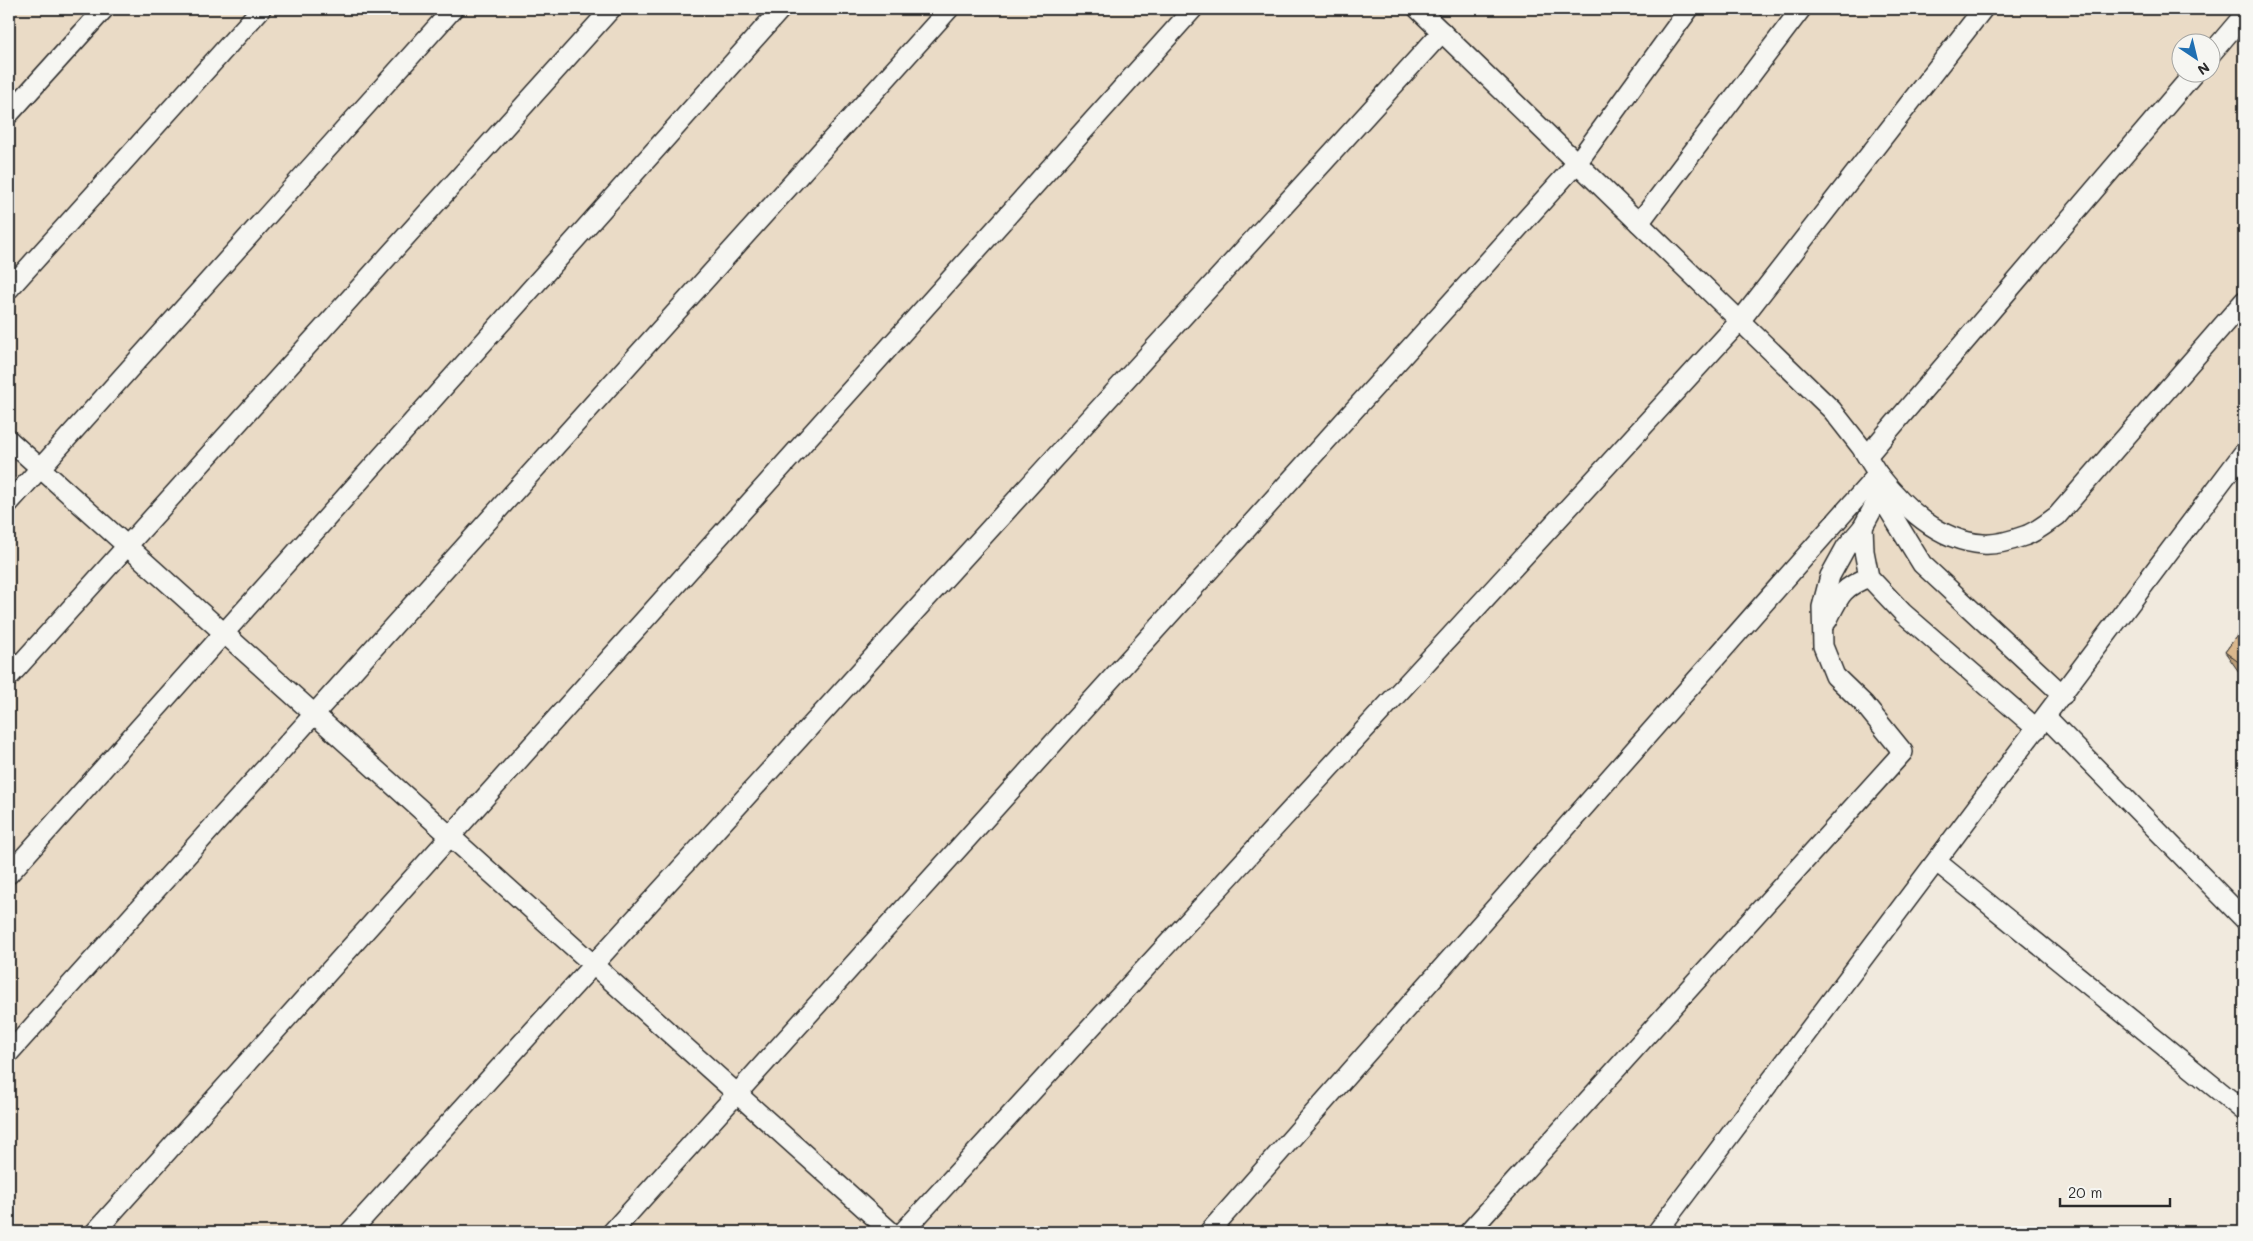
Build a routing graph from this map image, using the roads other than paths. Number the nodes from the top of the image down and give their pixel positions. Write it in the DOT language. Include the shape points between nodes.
graph roads {
  1 [pos="104,9"];
  2 [pos="261,9"];
  3 [pos="453,9"];
  4 [pos="611,9"];
  5 [pos="781,9"];
  6 [pos="949,9"];
  7 [pos="1193,9"];
  8 [pos="1418,9"];
  9 [pos="1689,9"];
  10 [pos="1801,9"];
  11 [pos="1983,9"];
  12 [pos="2244,16"];
  13 [pos="1442,32"];
  14 [pos="2220,44"];
  15 [pos="2186,82"];
  16 [pos="9,114"];
  17 [pos="1577,163"];
  18 [pos="1639,223"];
  19 [pos="9,289"];
  20 [pos="2244,301"];
  21 [pos="1740,321"];
  22 [pos="9,440"];
  23 [pos="2244,452"];
  24 [pos="1866,456"];
  25 [pos="40,468"];
  26 [pos="1878,474"];
  27 [pos="9,503"];
  28 [pos="1863,527"];
  29 [pos="127,546"];
  30 [pos="1869,577"];
  31 [pos="1822,630"];
  32 [pos="224,633"];
  33 [pos="9,677"];
  34 [pos="2063,695"];
  35 [pos="314,714"];
  36 [pos="2041,723"];
  37 [pos="450,837"];
  38 [pos="1937,862"];
  39 [pos="9,874"];
  40 [pos="2244,919"];
  41 [pos="593,964"];
  42 [pos="9,1053"];
  43 [pos="737,1094"];
  44 [pos="2244,1111"];
  45 [pos="95,1232"];
  46 [pos="350,1232"];
  47 [pos="612,1232"];
  48 [pos="891,1232"];
  49 [pos="904,1232"];
  50 [pos="1209,1232"];
  51 [pos="1469,1232"];
  52 [pos="1657,1232"];
  1 -- 16 [label="lane"];
  2 -- 19 [label="lane"];
  3 -- 25 [label="lane"];
  4 -- 29 [label="lane"];
  5 -- 32 [label="lane"];
  6 -- 35 [label="lane"];
  7 -- 37 [label="lane"];
  8 -- 13 [label="lane"];
  9 -- 17 [label="lane"];
  10 -- 18 [label="lane"];
  11 -- 21 [label="lane"];
  12 -- 14 [label="lane"];
  13 -- 17 [label="lane"];
  13 -- 41 [label="lane"];
  15 -- 24 [label="lane"];
  17 -- 18 [label="lane"];
  17 -- 43 [label="lane"];
  18 -- 21 [label="lane"];
  20 -- 26 [label="lane" via="2057,516 2026,536 1984,544 1932,527 1898,500"];
  21 -- 24 [label="lane" via="1832,410"];
  21 -- 49 [label="lane"];
  22 -- 25 [label="lane"];
  23 -- 34 [label="lane"];
  24 -- 26 [label="lane"];
  25 -- 27 [label="lane"];
  25 -- 29 [label="lane"];
  26 -- 28 [label="lane" via="1878,499"];
  26 -- 34 [label="lane" via="1887,507 1922,564"];
  26 -- 50 [label="lane"];
  28 -- 30 [label="lane"];
  28 -- 31 [label="lane" via="1846,547 1830,576 1822,607"];
  29 -- 32 [label="lane"];
  29 -- 33 [label="lane"];
  30 -- 31 [label="lane" via="1852,584 1837,598"];
  30 -- 36 [label="lane" via="1903,614"];
  31 -- 51 [label="lane" via="1823,646 1834,676 1864,704 1903,752"];
  32 -- 35 [label="lane"];
  32 -- 39 [label="lane"];
  34 -- 36 [label="lane"];
  35 -- 37 [label="lane"];
  35 -- 42 [label="lane"];
  36 -- 38 [label="lane"];
  36 -- 40 [label="lane"];
  37 -- 41 [label="lane"];
  37 -- 45 [label="lane"];
  38 -- 44 [label="lane"];
  38 -- 52 [label="lane"];
  41 -- 43 [label="lane"];
  41 -- 46 [label="lane"];
  43 -- 47 [label="lane"];
  43 -- 48 [label="lane"];
}
